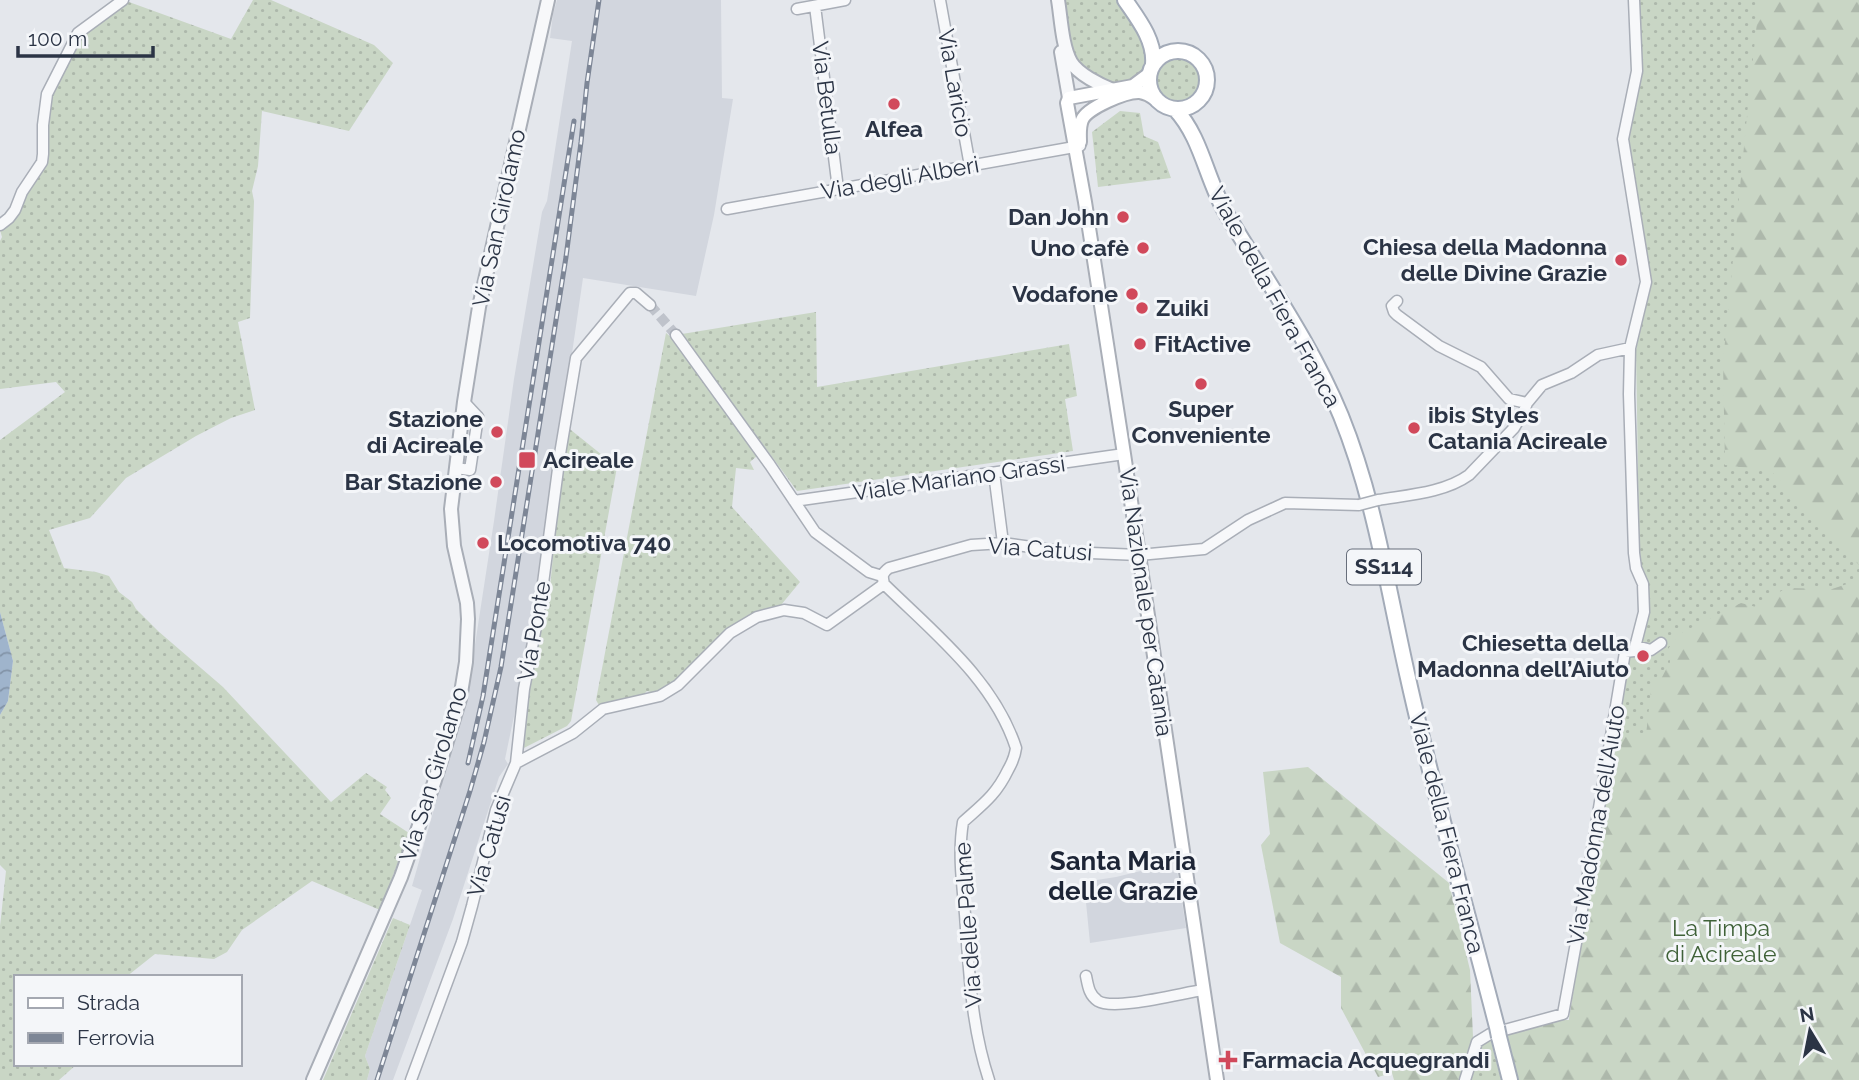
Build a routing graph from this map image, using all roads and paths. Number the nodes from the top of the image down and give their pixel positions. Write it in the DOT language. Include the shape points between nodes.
graph roads {
  1 [pos="123,0"];
  2 [pos="548,0"];
  3 [pos="840,0"];
  4 [pos="940,0"];
  5 [pos="1052,0"];
  6 [pos="1058,0"];
  7 [pos="1125,0"];
  8 [pos="1634,0"];
  9 [pos="815,6"];
  10 [pos="797,9"];
  11 [pos="1139,21"];
  12 [pos="1174,51"];
  13 [pos="1151,69"];
  14 [pos="1111,96"];
  15 [pos="1069,98"];
  16 [pos="1155,99"];
  17 [pos="1196,102"];
  18 [pos="1175,109"];
  19 [pos="1195,137"];
  20 [pos="1077,147"];
  21 [pos="970,166"];
  22 [pos="838,189"];
  23 [pos="727,209"];
  24 [pos="0,225"];
  25 [pos="1397,301"];
  26 [pos="650,305"];
  27 [pos="676,335"];
  28 [pos="1630,348"];
  29 [pos="464,402"];
  30 [pos="1527,403"];
  31 [pos="1124,454"];
  32 [pos="456,468"];
  33 [pos="994,473"];
  34 [pos="794,501"];
  35 [pos="1003,543"];
  36 [pos="1139,555"];
  37 [pos="883,580"];
  38 [pos="1661,643"];
  39 [pos="1636,646"];
  40 [pos="516,763"];
  41 [pos="1086,976"];
  42 [pos="1203,990"];
  43 [pos="313,1080"];
  44 [pos="411,1080"];
  45 [pos="989,1080"];
  46 [pos="1217,1080"];
  47 [pos="1465,1080"];
  48 [pos="1510,1080"];
  1 -- 24 [label="street" via="74,39 47,94 42,162 22,191 15,211"];
  2 -- 29 [label="street, Via San Girolamo" via="479,307"];
  3 -- 9 [label="street"];
  4 -- 21 [label="street, Via Laricio"];
  5 -- 15 [label="street, Via Nazionale per Catania"];
  6 -- 14 [label="street" via="1071,63"];
  7 -- 11 [label="main road"];
  8 -- 28 [label="street, Via Madonna dell'Aiuto" via="1637,71 1623,139 1646,282"];
  9 -- 10 [label="street"];
  9 -- 22 [label="street, Via Betulla"];
  11 -- 12 [label="main road"];
  11 -- 13 [label="main road" via="1151,44"];
  12 -- 13 [label="main road" via="1158,58"];
  12 -- 17 [label="main road" via="1197,58 1206,72 1206,89"];
  13 -- 14 [label="main road" via="1133,86"];
  13 -- 16 [label="main road" via="1148,82"];
  14 -- 15 [label="main road" via="1078,102"];
  14 -- 16 [label="main road" via="1138,92"];
  14 -- 20 [label="main road" via="1084,116"];
  15 -- 20 [label="main road, Via Nazionale per Catania"];
  16 -- 18 [label="main road"];
  17 -- 18 [label="main road"];
  17 -- 19 [label="main road"];
  18 -- 19 [label="main road"];
  19 -- 48 [label="main road, Viale della Fiera Franca / SS114" via="1225,211 1313,356 1357,462 1379,540 1427,760"];
  20 -- 21 [label="street, Via degli Alberi"];
  20 -- 31 [label="main road, Via Nazionale per Catania"];
  21 -- 22 [label="street, Via degli Alberi"];
  22 -- 23 [label="street, Via degli Alberi"];
  25 -- 30 [label="street" via="1392,306 1394,312 1439,346 1481,367 1509,399"];
  26 -- 40 [label="street, Via Ponte" via="630,293 576,358"];
  27 -- 34 [label="street"];
  28 -- 30 [label="street, Via Catusi" via="1598,355 1542,385"];
  28 -- 39 [label="street, Via Madonna dell'Aiuto" via="1634,553 1643,584 1644,612"];
  29 -- 32 [label="street, Via San Girolamo"];
  29 -- 32 [label="street" via="478,417 470,470"];
  30 -- 36 [label="street, Via Catusi, bridge" via="1514,428 1469,475 1450,485 1359,505 1285,503 1204,549"];
  31 -- 33 [label="street, Viale Mariano Grassi"];
  31 -- 36 [label="main road, Via Nazionale per Catania"];
  32 -- 43 [label="street, Via San Girolamo" via="451,527 468,619 460,699 401,877"];
  33 -- 34 [label="street, Viale Mariano Grassi"];
  33 -- 35 [label="street"];
  34 -- 37 [label="street" via="815,532"];
  35 -- 36 [label="street, Via Catusi"];
  35 -- 37 [label="street, Via Catusi" via="971,545 889,568"];
  36 -- 42 [label="main road, Via Nazionale per Catania"];
  37 -- 40 [label="street, Via Catusi" via="827,625 804,613 784,610 757,617 730,633 678,685 660,696 603,709 573,733"];
  37 -- 45 [label="street, Via delle Palme" via="974,674 998,707 1016,748 1002,783 963,822 962,829 970,979 976,1031"];
  38 -- 39 [label="street" via="1651,650"];
  39 -- 47 [label="street, Via Madonna dell'Aiuto" via="1625,652 1563,1014 1490,1034 1477,1042"];
  40 -- 44 [label="street, Via Catusi" via="496,810 462,942"];
  41 -- 42 [label="street" via="1088,990 1105,1004"];
  42 -- 46 [label="main road, Via Nazionale per Catania"];
}
